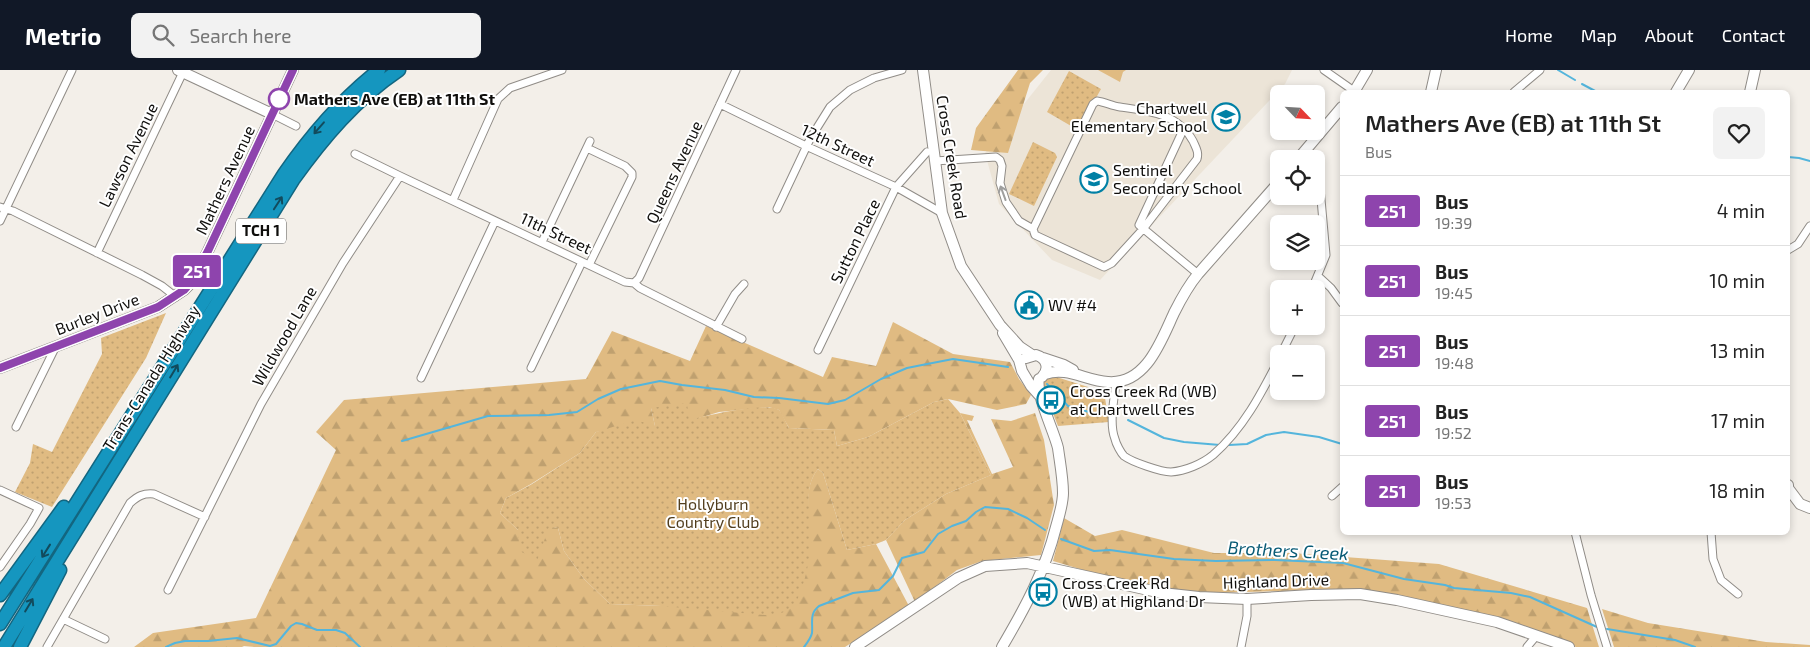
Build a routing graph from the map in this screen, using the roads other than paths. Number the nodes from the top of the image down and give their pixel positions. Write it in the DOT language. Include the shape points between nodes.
graph roads {
  1 [pos="72,70"];
  2 [pos="293,70"];
  3 [pos="379,70"];
  4 [pos="399,70"];
  5 [pos="562,70"];
  6 [pos="736,70"];
  7 [pos="902,70"];
  8 [pos="923,70"];
  9 [pos="1324,70"];
  10 [pos="1367,70"];
  11 [pos="1436,70"];
  12 [pos="1540,70"];
  13 [pos="1689,70"];
  14 [pos="1755,70"];
  15 [pos="182,71"];
  16 [pos="1351,90"];
  17 [pos="1355,90"];
  18 [pos="1431,90"];
  19 [pos="1516,90"];
  20 [pos="1677,90"];
  21 [pos="1750,90"];
  22 [pos="720,104"];
  23 [pos="1340,109"];
  24 [pos="272,114"];
  25 [pos="296,126"];
  26 [pos="1184,128"];
  27 [pos="806,146"];
  28 [pos="1306,149"];
  29 [pos="927,152"];
  30 [pos="355,154"];
  31 [pos="935,161"];
  32 [pos="400,176"];
  33 [pos="896,187"];
  34 [pos="1270,192"];
  35 [pos="453,200"];
  36 [pos="1322,205"];
  37 [pos="3,208"];
  38 [pos="777,209"];
  39 [pos="942,213"];
  40 [pos="0,221"];
  41 [pos="495,221"];
  42 [pos="1810,226"];
  43 [pos="1033,229"];
  44 [pos="1143,230"];
  45 [pos="542,242"];
  46 [pos="1790,249"];
  47 [pos="97,252"];
  48 [pos="586,263"];
  49 [pos="1198,274"];
  50 [pos="1318,276"];
  51 [pos="1316,280"];
  52 [pos="634,283"];
  53 [pos="744,284"];
  54 [pos="176,297"];
  55 [pos="1340,300"];
  56 [pos="1000,325"];
  57 [pos="716,327"];
  58 [pos="742,339"];
  59 [pos="56,346"];
  60 [pos="818,350"];
  61 [pos="1032,355"];
  62 [pos="1043,358"];
  63 [pos="1022,366"];
  64 [pos="0,368"];
  65 [pos="531,368"];
  66 [pos="1270,375"];
  67 [pos="1042,376"];
  68 [pos="1027,377"];
  69 [pos="1084,377"];
  70 [pos="421,378"];
  71 [pos="1116,383"];
  72 [pos="1040,395"];
  73 [pos="149,413"];
  74 [pos="16,427"];
  75 [pos="109,450"];
  76 [pos="1340,489"];
  77 [pos="0,490"];
  78 [pos="1790,491"];
  79 [pos="1332,496"];
  80 [pos="1810,508"];
  81 [pos="205,517"];
  82 [pos="1576,535"];
  83 [pos="1711,535"];
  84 [pos="1044,566"];
  85 [pos="0,567"];
  86 [pos="168,590"];
  87 [pos="1738,594"];
  88 [pos="0,595"];
  89 [pos="1247,599"];
  90 [pos="63,620"];
  91 [pos="0,624"];
  92 [pos="1537,635"];
  93 [pos="105,639"];
  94 [pos="4,647"];
  95 [pos="20,647"];
  96 [pos="47,647"];
  97 [pos="855,647"];
  98 [pos="1002,647"];
  99 [pos="1241,647"];
  100 [pos="1527,647"];
  101 [pos="1569,647"];
  102 [pos="1607,647"];
  1 -- 37 [label="street"];
  2 -- 24 [label="street, Mathers Avenue"];
  3 -- 75 [label="highway, Trans-Canada Highway / TCH 1, one-way" via="333,112 296,157"];
  73 -- 4 [label="highway, Trans-Canada Highway / TCH 1, one-way" via="271,213 305,164 355,105"];
  5 -- 35 [label="street" via="510,88 502,94"];
  6 -- 22 [label="street, Queens Avenue"];
  7 -- 27 [label="street" via="874,78 850,90 830,107"];
  8 -- 31 [label="street, Cross Creek Road"];
  9 -- 16 [label="street"];
  10 -- 17 [label="street"];
  11 -- 18 [label="street"];
  12 -- 19 [label="street"];
  13 -- 20 [label="street"];
  14 -- 21 [label="street"];
  15 -- 24 [label="street"];
  15 -- 47 [label="street, Lawson Avenue"];
  22 -- 27 [label="street, 12th Street"];
  22 -- 52 [label="street, Queens Avenue"];
  23 -- 28 [label="street"];
  24 -- 25 [label="street"];
  24 -- 54 [label="street, Mathers Avenue" via="208,251 191,282"];
  26 -- 43 [label="street" via="1152,111 1097,101"];
  26 -- 44 [label="street" via="1139,222"];
  26 -- 44 [label="street" via="1197,149 1197,159"];
  27 -- 33 [label="street, 12th Street"];
  27 -- 38 [label="street"];
  29 -- 33 [label="street, Sutton Place"];
  30 -- 32 [label="street, 11th Street"];
  31 -- 39 [label="street, Cross Creek Road"];
  43 -- 31 [label="street, one-way" via="1019,220 1006,202 1000,184 1000,160 996,157"];
  32 -- 35 [label="street, 11th Street"];
  32 -- 81 [label="street, Wildwood Lane" via="288,356"];
  33 -- 39 [label="street, 12th Street"];
  33 -- 60 [label="street, Sutton Place"];
  34 -- 49 [label="street"];
  35 -- 41 [label="street, 11th Street"];
  36 -- 50 [label="street" via="1326,255"];
  37 -- 40 [label="street"];
  37 -- 47 [label="street"];
  39 -- 56 [label="street, Cross Creek Road" via="961,266"];
  41 -- 45 [label="street, 11th Street"];
  41 -- 70 [label="street"];
  42 -- 46 [label="street" via="1798,244"];
  43 -- 44 [label="street" via="1035,235 1104,267 1112,263"];
  44 -- 49 [label="street"];
  45 -- 48 [label="street, 11th Street"];
  45 -- 48 [label="street" via="588,145 625,166 632,177"];
  47 -- 54 [label="street" via="162,286"];
  48 -- 52 [label="street, 11th Street" via="625,282"];
  48 -- 65 [label="street"];
  49 -- 71 [label="street" via="1186,290 1152,358 1130,378"];
  50 -- 51 [label="street"];
  50 -- 55 [label="street"];
  52 -- 57 [label="street, 11th Street"];
  53 -- 57 [label="street"];
  54 -- 59 [label="street, Burley Drive"];
  56 -- 61 [label="street, Cross Creek Road"];
  56 -- 63 [label="street, Cross Creek Road"];
  57 -- 58 [label="street, 11th Street"];
  59 -- 64 [label="street, Burley Drive"];
  59 -- 74 [label="street"];
  61 -- 62 [label="street"];
  61 -- 63 [label="street"];
  62 -- 67 [label="street" via="1047,366"];
  62 -- 69 [label="street"];
  63 -- 68 [label="street"];
  66 -- 71 [label="street" via="1242,424 1226,443 1196,465 1170,472 1146,466 1124,455 1114,438 1112,413"];
  67 -- 68 [label="street"];
  67 -- 69 [label="street" via="1056,370"];
  67 -- 72 [label="street"];
  68 -- 72 [label="street"];
  69 -- 71 [label="street" via="1096,382"];
  72 -- 84 [label="street" via="1057,446 1063,494"];
  94 -- 73 [label="highway, Trans-Canada Highway / TCH 1, one-way"];
  73 -- 95 [label="highway" via="66,558"];
  75 -- 88 [label="highway"];
  75 -- 91 [label="highway, Trans-Canada Highway / TCH 1, one-way"];
  76 -- 79 [label="street"];
  77 -- 85 [label="street" via="39,508"];
  78 -- 80 [label="street" via="1800,504"];
  81 -- 86 [label="street, Wildwood Lane"];
  81 -- 90 [label="street" via="154,494 138,496 130,503"];
  82 -- 102 [label="street"];
  83 -- 87 [label="street" via="1713,559 1721,580"];
  84 -- 89 [label="street, Highland Drive" via="1162,593"];
  84 -- 97 [label="street, Highland Drive" via="1027,563 985,566 958,578"];
  84 -- 98 [label="street" via="1033,593"];
  89 -- 92 [label="street, Highland Drive" via="1360,594 1497,622"];
  89 -- 99 [label="street"];
  90 -- 93 [label="street"];
  90 -- 96 [label="street"];
  92 -- 100 [label="street"];
  92 -- 101 [label="street, Highland Drive"];
}
